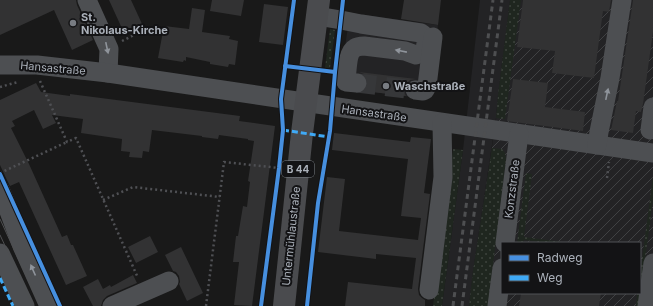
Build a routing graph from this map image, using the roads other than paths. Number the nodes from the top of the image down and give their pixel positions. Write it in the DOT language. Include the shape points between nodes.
graph roads {
  1 [pos="87,0"];
  2 [pos="622,0"];
  3 [pos="318,9"];
  4 [pos="0,65"];
  5 [pos="108,73"];
  6 [pos="357,83"];
  7 [pos="415,90"];
  8 [pos="306,103"];
  9 [pos="653,107"];
  10 [pos="442,123"];
  11 [pos="650,130"];
  12 [pos="519,134"];
  13 [pos="598,139"];
  14 [pos="653,153"];
  15 [pos="0,189"];
  16 [pos="505,242"];
  17 [pos="0,253"];
  18 [pos="653,264"];
  19 [pos="501,276"];
  20 [pos="169,281"];
  21 [pos="429,290"];
  22 [pos="25,306"];
  23 [pos="49,306"];
  24 [pos="112,306"];
  25 [pos="284,306"];
  26 [pos="497,306"];
  27 [pos="647,306"];
  1 -- 5 [label="street, one-way" via="109,49"];
  13 -- 2 [label="street, one-way"];
  3 -- 6 [label="street, one-way" via="341,20 425,35 425,50 416,55 405,51 364,46 354,48 349,56 346,82"];
  3 -- 7 [label="street" via="426,27 431,31 433,36 427,86 423,91"];
  3 -- 8 [label="main road, Untermühlaustraße / B 44"];
  4 -- 5 [label="street, Hansastraße" via="38,65"];
  5 -- 8 [label="street, Hansastraße"];
  8 -- 10 [label="street, Hansastraße"];
  8 -- 25 [label="main road, Untermühlaustraße / B 44"];
  9 -- 11 [label="street"];
  10 -- 12 [label="street, Hansastraße"];
  10 -- 21 [label="street" via="443,177"];
  12 -- 13 [label="street, Hansastraße"];
  12 -- 16 [label="street, Konzstraße"];
  13 -- 14 [label="street, Hansastraße"];
  23 -- 15 [label="street, one-way"];
  17 -- 22 [label="street"];
  18 -- 27 [label="street"];
  19 -- 26 [label="street"];
  20 -- 24 [label="street"];
}
